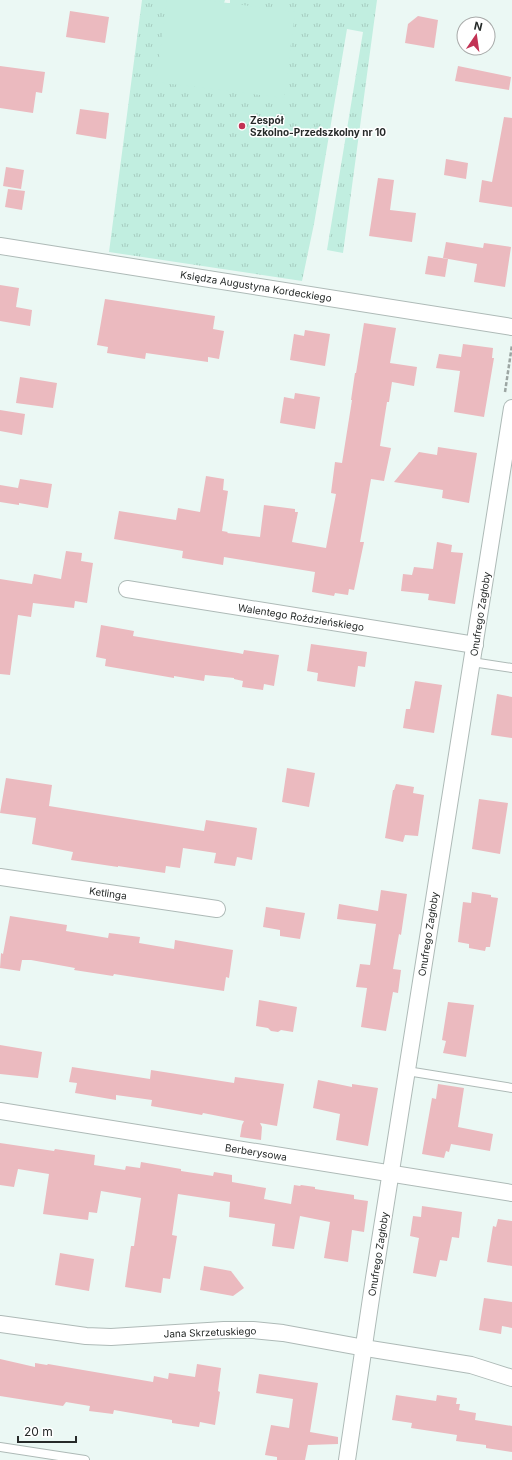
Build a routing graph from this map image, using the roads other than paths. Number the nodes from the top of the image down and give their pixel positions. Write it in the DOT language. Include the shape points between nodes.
graph roads {
  1 [pos="0,246"];
  2 [pos="512,327"];
  3 [pos="512,408"];
  4 [pos="507,468"];
  5 [pos="127,590"];
  6 [pos="475,645"];
  7 [pos="472,662"];
  8 [pos="512,668"];
  9 [pos="0,877"];
  10 [pos="217,909"];
  11 [pos="407,1071"];
  12 [pos="512,1088"];
  13 [pos="0,1111"];
  14 [pos="391,1173"];
  15 [pos="512,1192"];
  16 [pos="0,1324"];
  17 [pos="365,1348"];
  18 [pos="512,1378"];
  19 [pos="0,1447"];
  20 [pos="85,1460"];
  21 [pos="347,1460"];
  1 -- 2 [label="street, Księdza Augustyna Kordeckiego"];
  3 -- 4 [label="street, Onufrego Zagłoby"];
  4 -- 6 [label="street, Onufrego Zagłoby"];
  5 -- 6 [label="street, Walentego Roździeńskiego"];
  6 -- 7 [label="street, Onufrego Zagłoby"];
  7 -- 8 [label="lane"];
  7 -- 11 [label="street, Onufrego Zagłoby"];
  9 -- 10 [label="street, Ketlinga"];
  11 -- 12 [label="lane"];
  11 -- 14 [label="street, Onufrego Zagłoby"];
  13 -- 14 [label="street, Berberysowa"];
  14 -- 15 [label="street, Berberysowa"];
  14 -- 17 [label="street, Onufrego Zagłoby"];
  16 -- 17 [label="street, Jana Skrzetuskiego" via="111,1337 254,1330"];
  17 -- 18 [label="street, Jana Skrzetuskiego" via="471,1365"];
  17 -- 21 [label="street, Onufrego Zagłoby"];
  19 -- 20 [label="lane"];
}
